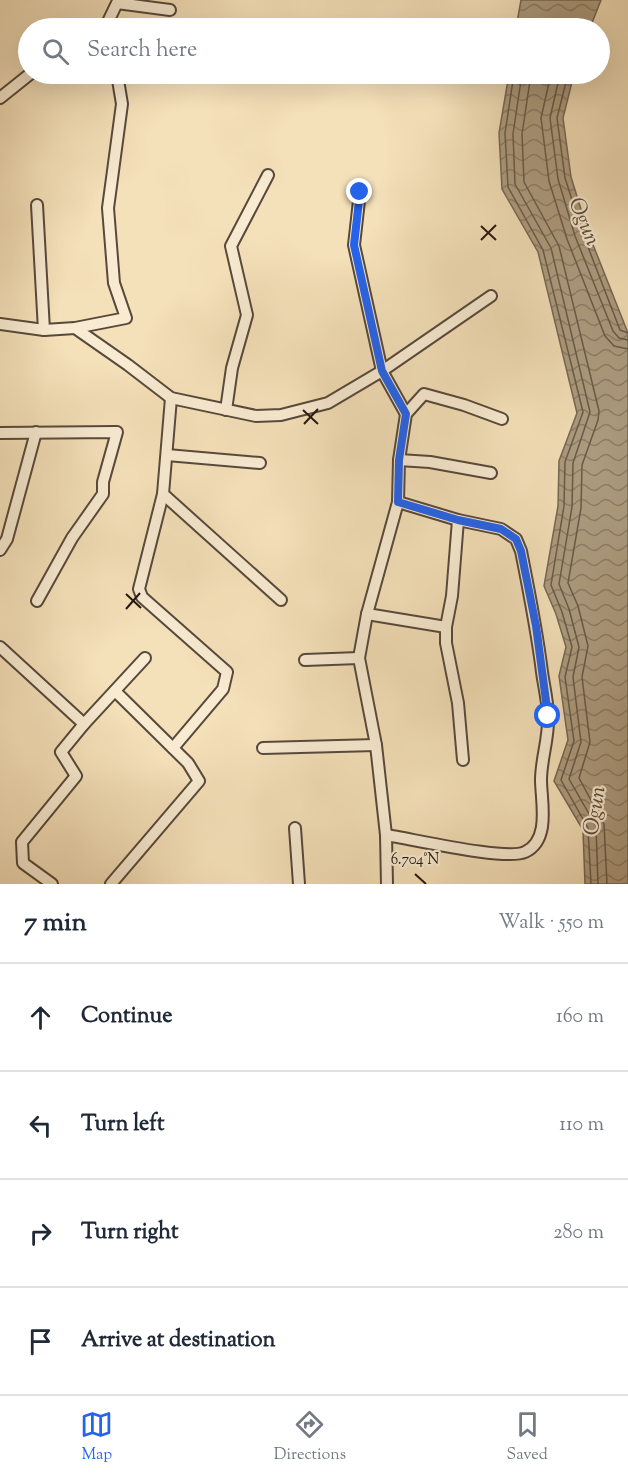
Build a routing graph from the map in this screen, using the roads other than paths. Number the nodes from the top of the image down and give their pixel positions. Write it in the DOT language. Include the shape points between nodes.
graph roads {
  1 [pos="170,10"];
  2 [pos="110,18"];
  3 [pos="18,84"];
  4 [pos="119,84"];
  5 [pos="0,98"];
  6 [pos="268,175"];
  7 [pos="360,192"];
  8 [pos="37,205"];
  9 [pos="491,296"];
  10 [pos="0,324"];
  11 [pos="75,328"];
  12 [pos="44,330"];
  13 [pos="382,371"];
  14 [pos="171,398"];
  15 [pos="226,410"];
  16 [pos="406,414"];
  17 [pos="502,419"];
  18 [pos="36,432"];
  19 [pos="0,433"];
  20 [pos="167,455"];
  21 [pos="399,460"];
  22 [pos="260,463"];
  23 [pos="491,473"];
  24 [pos="163,494"];
  25 [pos="398,502"];
  26 [pos="458,520"];
  27 [pos="4,538"];
  28 [pos="0,550"];
  29 [pos="281,600"];
  30 [pos="37,601"];
  31 [pos="367,614"];
  32 [pos="446,627"];
  33 [pos="0,647"];
  34 [pos="359,657"];
  35 [pos="145,658"];
  36 [pos="305,660"];
  37 [pos="115,691"];
  38 [pos="84,724"];
  39 [pos="376,745"];
  40 [pos="174,748"];
  41 [pos="263,748"];
  42 [pos="463,760"];
  43 [pos="295,828"];
  44 [pos="386,835"];
  45 [pos="52,884"];
  46 [pos="111,884"];
  47 [pos="299,884"];
  48 [pos="387,884"];
  1 -- 2 [label="street" via="117,3"];
  3 -- 5 [label="street"];
  4 -- 11 [label="street" via="122,104 108,208 114,283 126,318"];
  6 -- 15 [label="street" via="231,246 246,315"];
  7 -- 13 [label="street" via="354,245"];
  8 -- 12 [label="street"];
  9 -- 13 [label="street"];
  10 -- 12 [label="street"];
  11 -- 12 [label="street"];
  11 -- 14 [label="street"];
  13 -- 15 [label="street" via="328,403 304,410 256,416"];
  13 -- 16 [label="street"];
  14 -- 15 [label="street"];
  14 -- 20 [label="street"];
  16 -- 17 [label="street" via="424,394"];
  16 -- 21 [label="street"];
  18 -- 19 [label="street"];
  18 -- 27 [label="street"];
  18 -- 30 [label="street" via="117,432 103,494 72,538"];
  20 -- 22 [label="street"];
  20 -- 24 [label="street"];
  21 -- 23 [label="street"];
  21 -- 25 [label="street"];
  24 -- 29 [label="street"];
  24 -- 40 [label="street" via="139,589 142,597 227,672 223,688"];
  25 -- 26 [label="street"];
  25 -- 31 [label="street"];
  26 -- 32 [label="street"];
  26 -- 44 [label="street" via="501,529 516,539 521,551 548,716 542,756 542,826 528,851 518,854 496,854"];
  27 -- 28 [label="street"];
  31 -- 32 [label="street"];
  31 -- 34 [label="street"];
  32 -- 42 [label="street"];
  33 -- 38 [label="street"];
  34 -- 36 [label="street"];
  34 -- 39 [label="street"];
  35 -- 37 [label="street"];
  37 -- 38 [label="street"];
  37 -- 40 [label="street"];
  38 -- 45 [label="street" via="61,752 76,776 22,842 24,862"];
  39 -- 41 [label="street"];
  39 -- 44 [label="street"];
  40 -- 46 [label="street" via="199,781"];
  43 -- 47 [label="street"];
  44 -- 48 [label="street"];
}
